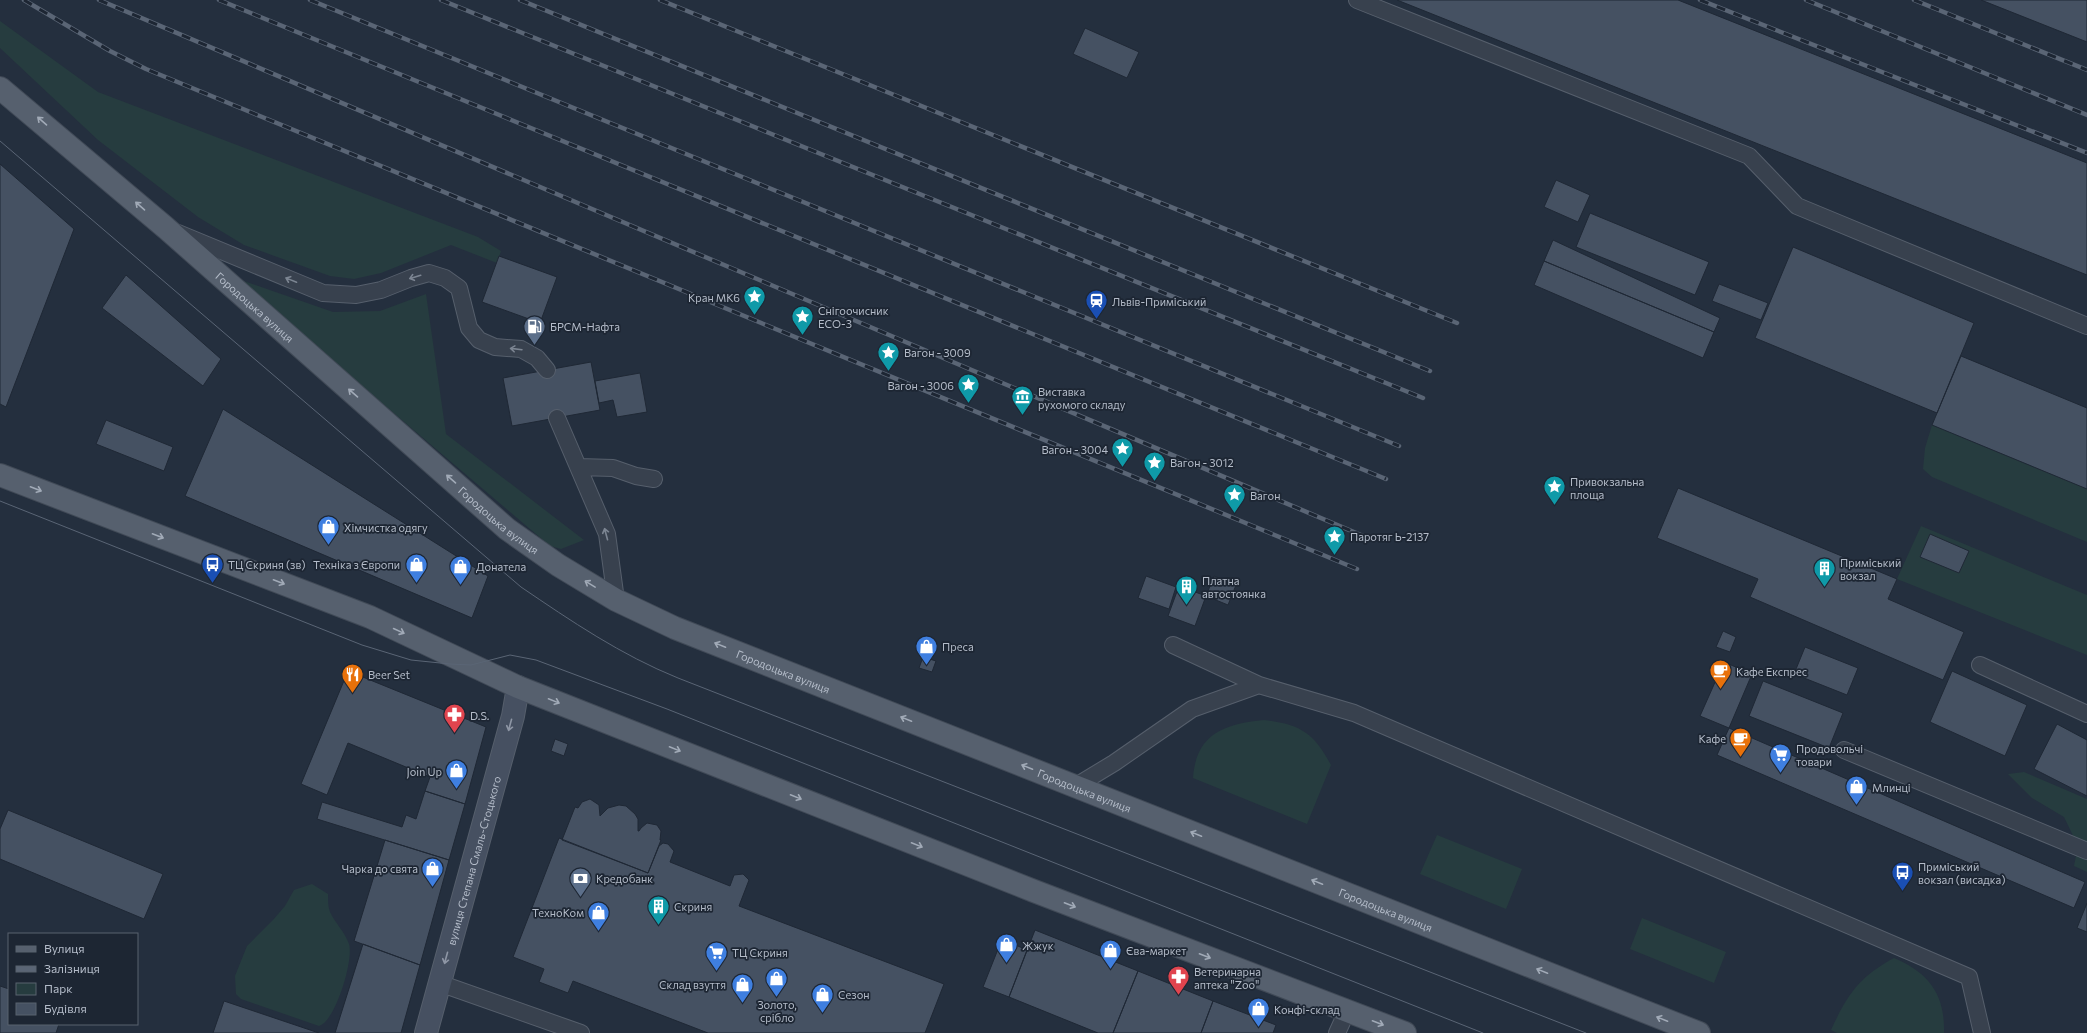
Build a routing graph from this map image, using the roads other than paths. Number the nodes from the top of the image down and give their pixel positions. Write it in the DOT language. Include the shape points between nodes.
graph roads {
  1 [pos="1358,0"];
  2 [pos="0,88"];
  3 [pos="166,228"];
  4 [pos="2087,326"];
  5 [pos="547,370"];
  6 [pos="558,418"];
  7 [pos="579,467"];
  8 [pos="0,475"];
  9 [pos="654,479"];
  10 [pos="616,600"];
  11 [pos="1173,645"];
  12 [pos="1980,665"];
  13 [pos="1259,685"];
  14 [pos="518,687"];
  15 [pos="2087,714"];
  16 [pos="1844,750"];
  17 [pos="1076,786"];
  18 [pos="2087,851"];
  19 [pos="439,983"];
  20 [pos="1346,1011"];
  21 [pos="426,1033"];
  22 [pos="581,1033"];
  23 [pos="1337,1033"];
  24 [pos="1405,1033"];
  25 [pos="1699,1033"];
  26 [pos="1982,1033"];
  1 -- 4 [label="lane" via="1749,156 1797,206"];
  3 -- 2 [label="main road, Городоцька вулиця, one-way"];
  5 -- 3 [label="lane, one-way" via="537,358 521,349 495,347 479,340 469,328 459,288 446,278 429,273 382,290 356,295 323,293"];
  10 -- 3 [label="main road, Городоцька вулиця, one-way" via="558,565 507,529"];
  6 -- 7 [label="lane"];
  7 -- 9 [label="lane" via="613,468"];
  10 -- 7 [label="lane, one-way" via="607,534"];
  8 -- 14 [label="main road, one-way" via="370,617"];
  17 -- 10 [label="main road, Городоцька вулиця, one-way" via="675,628"];
  11 -- 13 [label="lane"];
  12 -- 15 [label="lane"];
  13 -- 17 [label="lane" via="1192,709"];
  13 -- 26 [label="lane" via="1354,712 1969,977"];
  14 -- 19 [label="street, вулиця Степана Смаль-Стоцького, one-way" via="513,716"];
  14 -- 20 [label="main road, one-way" via="1021,886"];
  16 -- 18 [label="lane"];
  25 -- 17 [label="main road, Городоцька вулиця, one-way"];
  19 -- 21 [label="street, вулиця Степана Смаль-Стоцького"];
  19 -- 22 [label="lane"];
  20 -- 23 [label="lane"];
  20 -- 24 [label="main road, one-way"];
}
